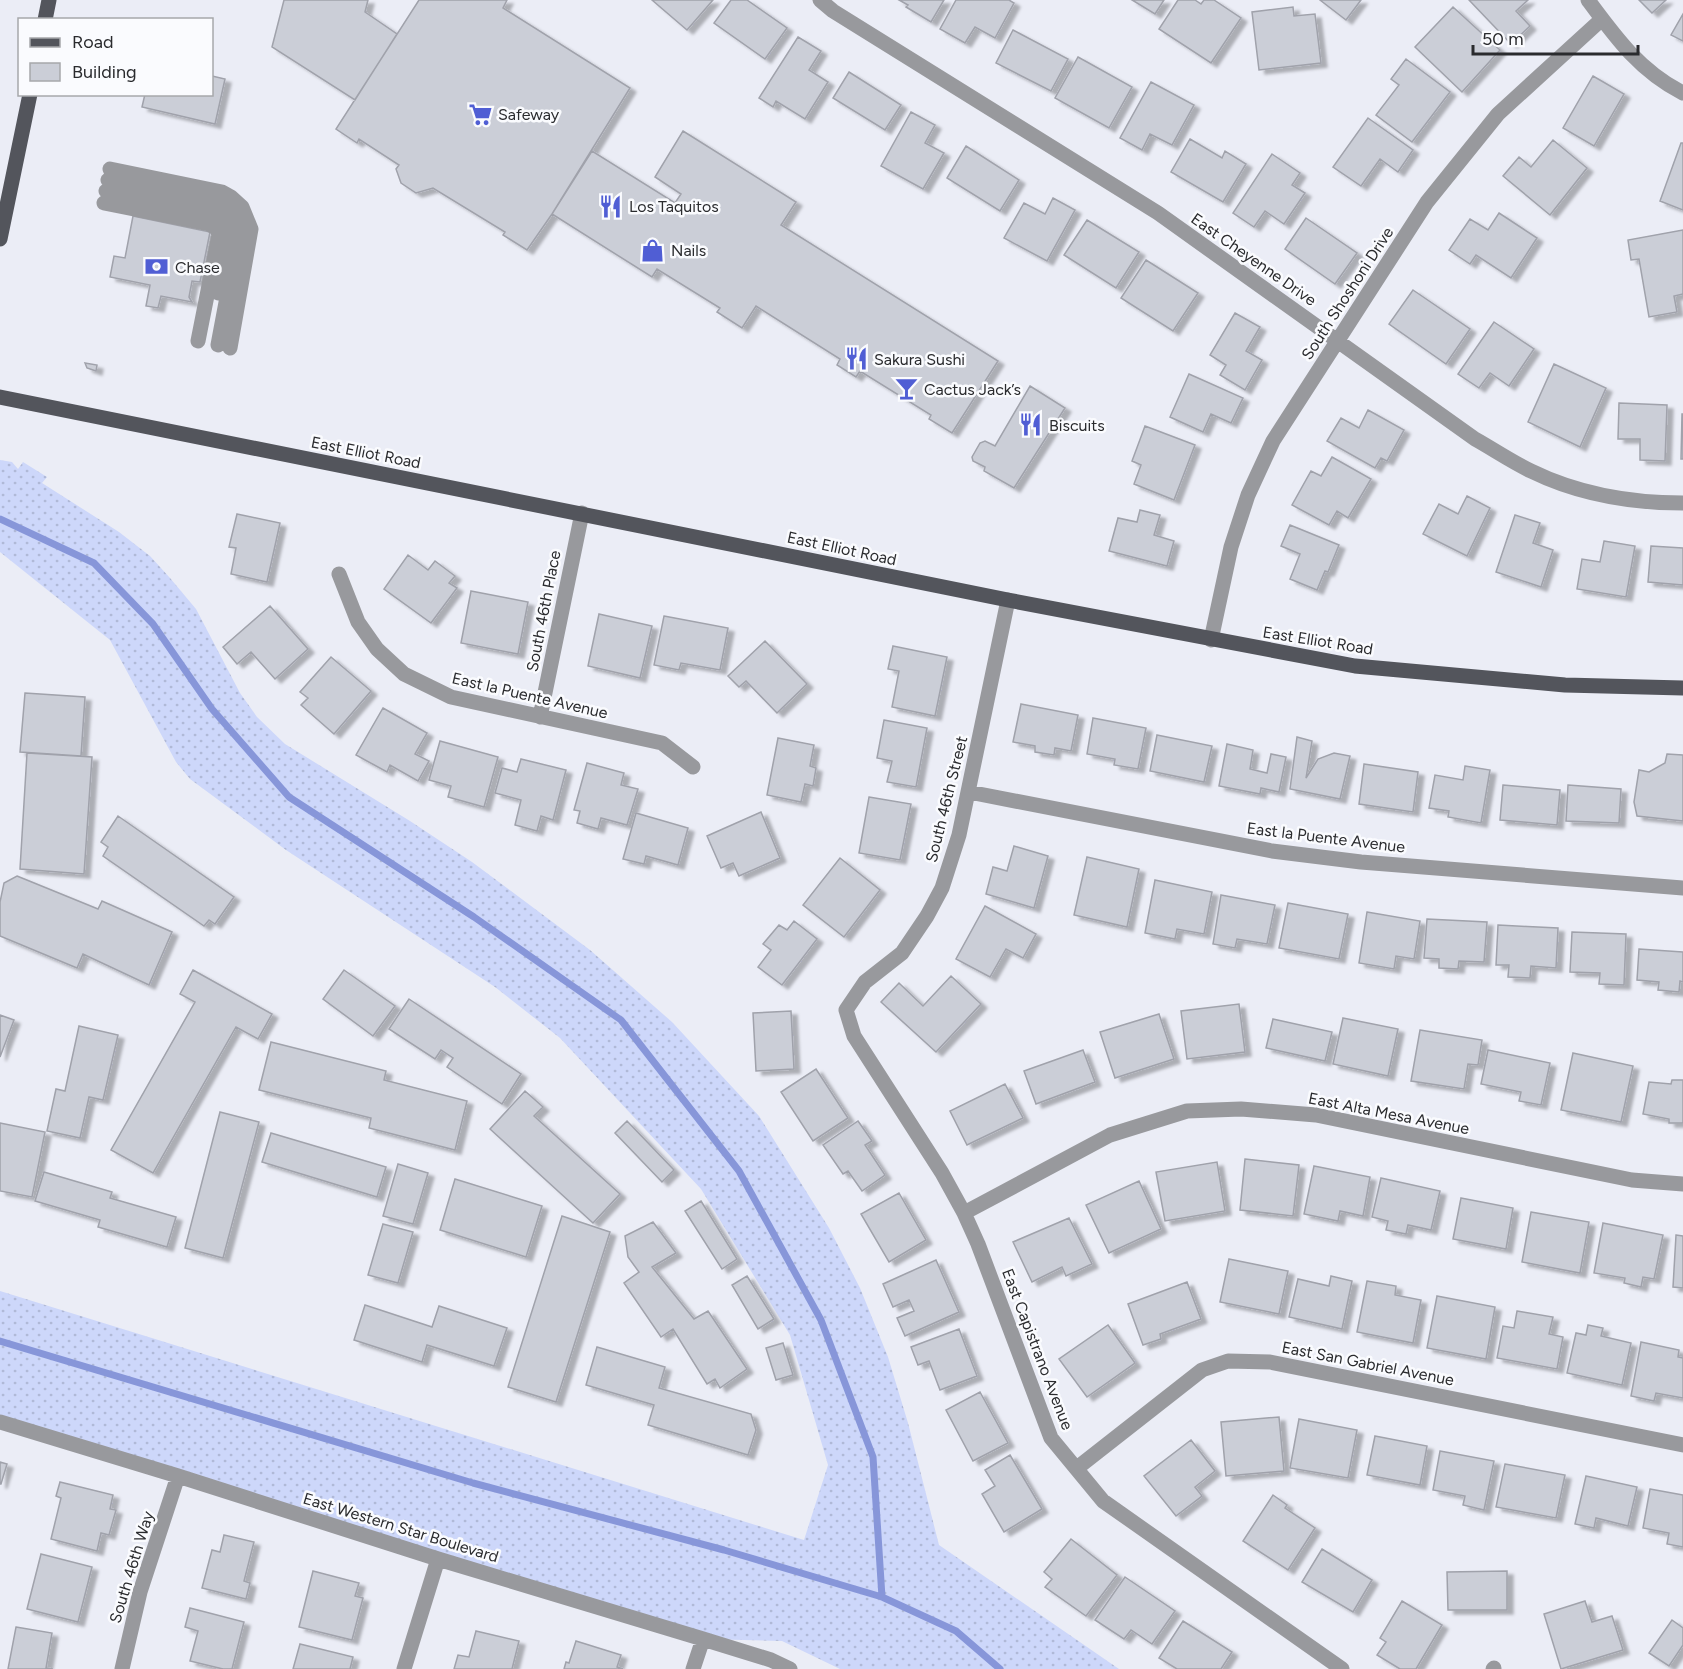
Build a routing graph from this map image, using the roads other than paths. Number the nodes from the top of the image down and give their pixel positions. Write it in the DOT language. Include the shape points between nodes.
graph roads {
  1 [pos="49,0"];
  2 [pos="820,0"];
  3 [pos="1588,0"];
  4 [pos="45,18"];
  5 [pos="1602,19"];
  6 [pos="1683,93"];
  7 [pos="30,96"];
  8 [pos="107,186"];
  9 [pos="1,232"];
  10 [pos="1337,340"];
  11 [pos="0,398"];
  12 [pos="1683,503"];
  13 [pos="582,513"];
  14 [pos="339,574"];
  15 [pos="1008,600"];
  16 [pos="1211,640"];
  17 [pos="1683,688"];
  18 [pos="540,717"];
  19 [pos="693,767"];
  20 [pos="969,792"];
  21 [pos="1683,888"];
  22 [pos="846,1010"];
  23 [pos="1683,1184"];
  24 [pos="964,1213"];
  25 [pos="0,1422"];
  26 [pos="1683,1445"];
  27 [pos="1077,1468"];
  28 [pos="178,1476"];
  29 [pos="438,1559"];
  30 [pos="703,1639"];
  31 [pos="122,1669"];
  32 [pos="404,1669"];
  33 [pos="693,1669"];
  34 [pos="790,1669"];
  35 [pos="1342,1669"];
  1 -- 4 [label="main road"];
  2 -- 10 [label="street, East Cheyenne Drive" via="1158,213"];
  3 -- 5 [label="street"];
  5 -- 6 [label="street" via="1617,41 1661,82"];
  5 -- 10 [label="street, South Shoshoni Drive" via="1498,114 1427,202"];
  7 -- 9 [label="main road"];
  8 -- 8 [label="street" via="218,203 235,215 239,236 214,344 217,229"];
  10 -- 12 [label="street, East Cheyenne Drive" via="1475,438 1531,471 1588,493"];
  10 -- 16 [label="street, South Shoshoni Drive" via="1273,441 1248,495 1231,547"];
  11 -- 13 [label="main road, East Elliot Road"];
  13 -- 15 [label="main road, East Elliot Road"];
  13 -- 18 [label="street, South 46th Place"];
  14 -- 18 [label="street, East la Puente Avenue" via="358,622 377,650 404,674 451,697"];
  15 -- 16 [label="main road, East Elliot Road"];
  15 -- 20 [label="street, South 46th Street"];
  16 -- 17 [label="main road, East Elliot Road" via="1355,666 1564,685"];
  18 -- 19 [label="street, East la Puente Avenue" via="662,743"];
  20 -- 21 [label="street, East la Puente Avenue" via="1272,851"];
  20 -- 22 [label="street, South 46th Street" via="942,888 927,916 902,953 865,982"];
  22 -- 24 [label="street, East Capistrano Avenue" via="854,1036"];
  23 -- 24 [label="street, East Alta Mesa Avenue" via="1632,1180 1316,1115 1241,1109 1187,1111 1110,1135"];
  24 -- 27 [label="street, East Capistrano Avenue" via="1051,1438"];
  25 -- 28 [label="street, East Western Star Boulevard"];
  26 -- 27 [label="street, East San Gabriel Avenue" via="1270,1362 1228,1361 1202,1371"];
  27 -- 35 [label="street, East Capistrano Avenue" via="1103,1501"];
  28 -- 29 [label="street, East Western Star Boulevard"];
  28 -- 31 [label="street, South 46th Way" via="140,1592"];
  29 -- 30 [label="street, East Western Star Boulevard"];
  29 -- 32 [label="street"];
  30 -- 33 [label="street"];
  30 -- 34 [label="street, East Western Star Boulevard"];
}
